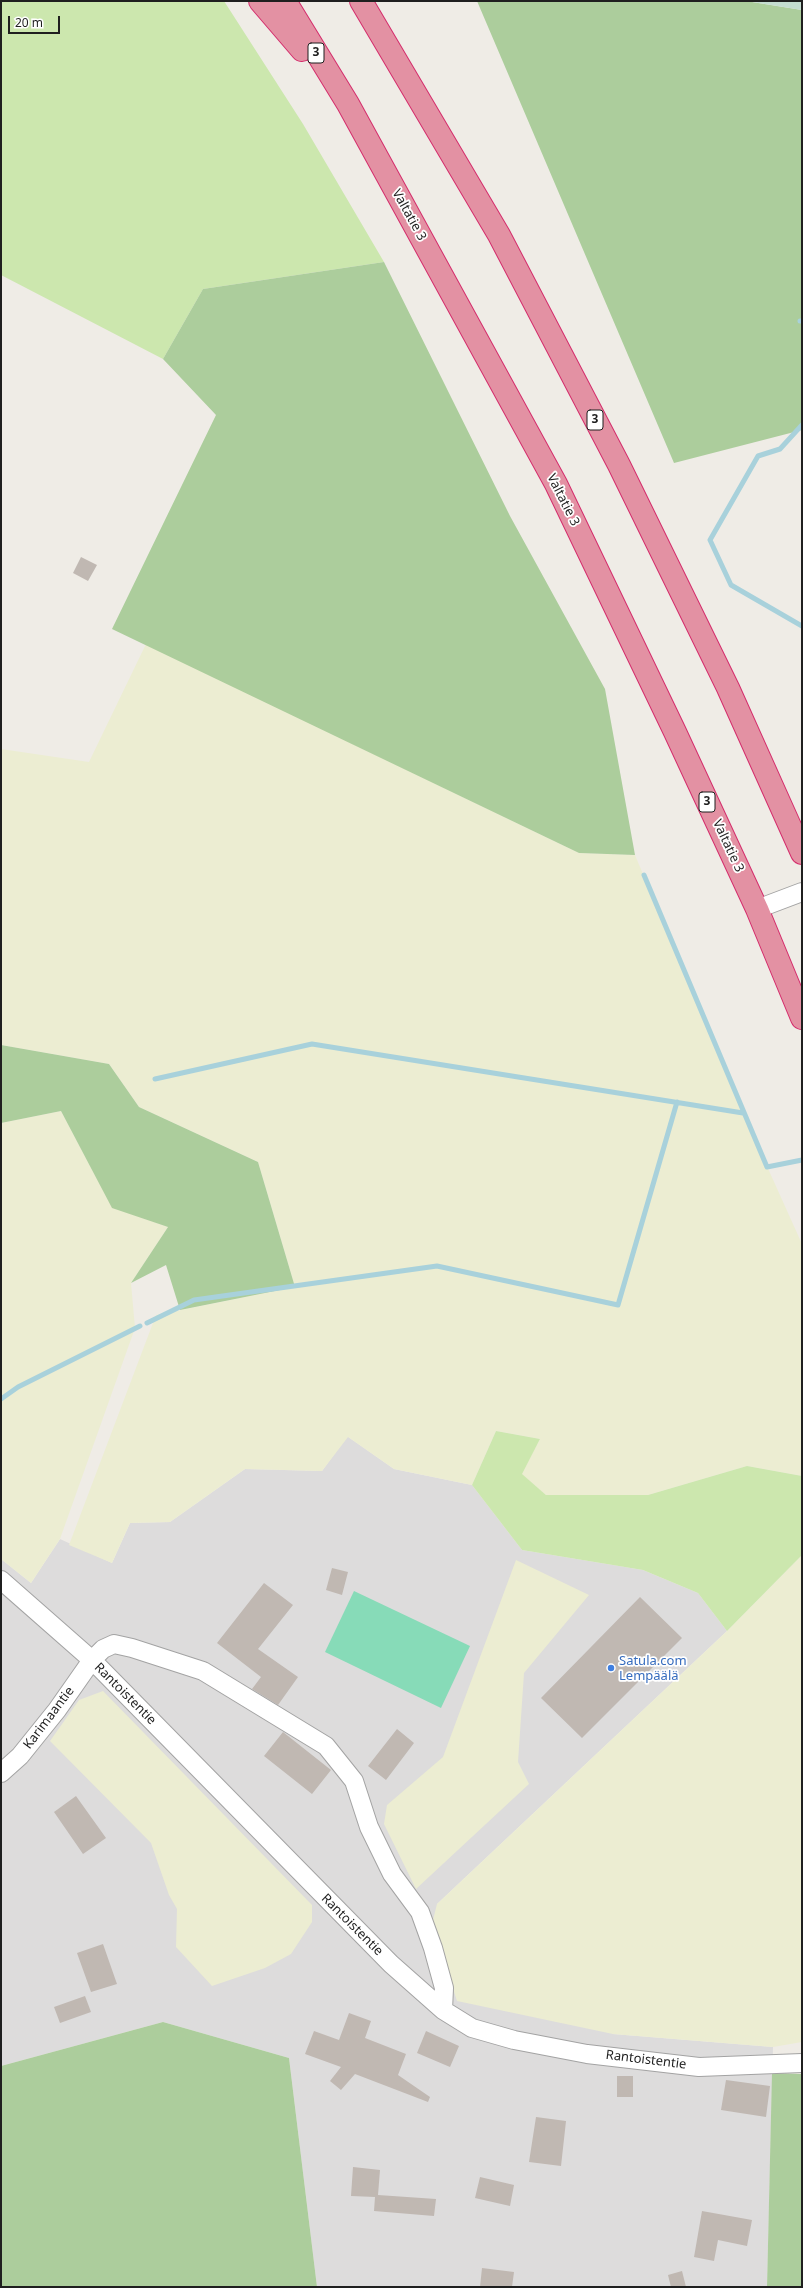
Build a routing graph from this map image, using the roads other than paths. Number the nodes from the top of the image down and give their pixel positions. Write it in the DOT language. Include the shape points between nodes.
graph roads {
  1 [pos="260,1"];
  2 [pos="285,1"];
  3 [pos="361,1"];
  4 [pos="348,104"];
  5 [pos="802,853"];
  6 [pos="802,892"];
  7 [pos="757,909"];
  8 [pos="802,1018"];
  9 [pos="1,1580"];
  10 [pos="92,1660"];
  11 [pos="1,1773"];
  12 [pos="443,2010"];
  13 [pos="802,2063"];
  1 -- 4 [label="highway"];
  2 -- 4 [label="highway, Valtatie 3 / 3"];
  3 -- 5 [label="highway, 3" via="499,234 619,465 728,688"];
  4 -- 7 [label="highway, Valtatie 3 / 3" via="556,484"];
  6 -- 7 [label="street"];
  7 -- 8 [label="highway, Valtatie 3 / 3"];
  9 -- 10 [label="street, Rantoistentie"];
  10 -- 11 [label="street, Karimaantie" via="20,1756"];
  10 -- 12 [label="street, Rantoistentie" via="391,1964"];
  10 -- 12 [label="street, Karimaantie" via="103,1649 114,1644 203,1671 326,1746 354,1781 369,1827 392,1874 420,1912 444,1988"];
  12 -- 13 [label="street, Rantoistentie" via="472,2028 514,2040 587,2054 699,2067"];
}
